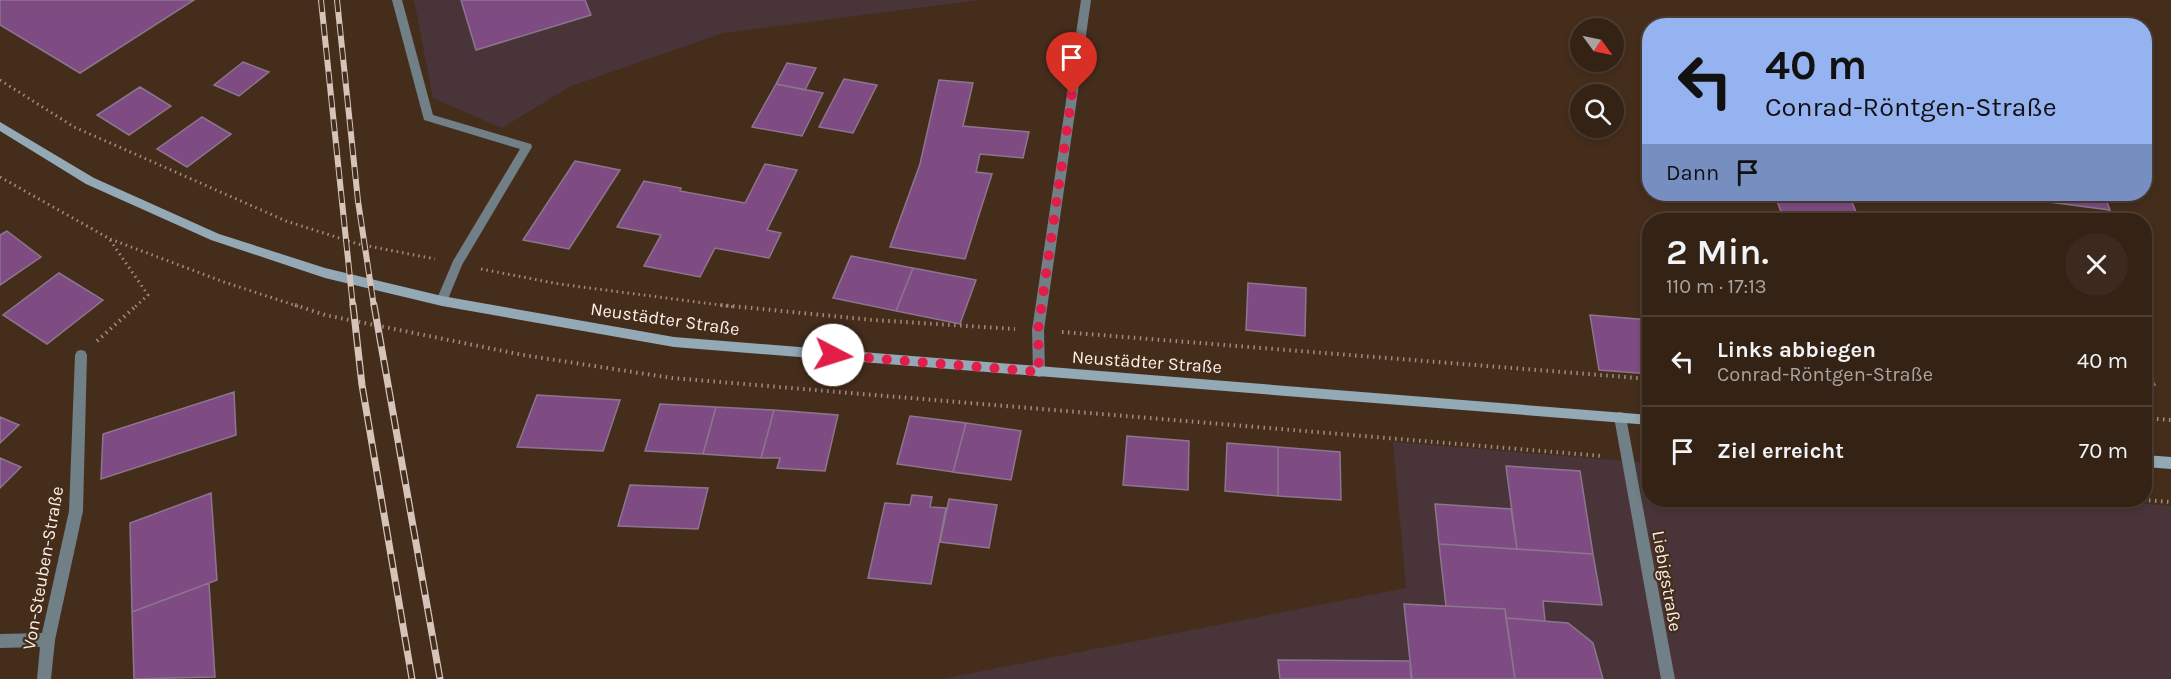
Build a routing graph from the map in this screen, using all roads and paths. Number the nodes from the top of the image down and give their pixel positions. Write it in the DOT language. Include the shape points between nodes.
graph roads {
  1 [pos="397,0"];
  2 [pos="1086,0"];
  3 [pos="0,80"];
  4 [pos="0,126"];
  5 [pos="110,239"];
  6 [pos="457,264"];
  7 [pos="442,301"];
  8 [pos="1038,330"];
  9 [pos="81,355"];
  10 [pos="1039,372"];
  11 [pos="1642,378"];
  12 [pos="1620,417"];
  13 [pos="1642,419"];
  14 [pos="2152,419"];
  15 [pos="2171,420"];
  16 [pos="2152,462"];
  17 [pos="2171,463"];
  18 [pos="2152,501"];
  19 [pos="2171,502"];
  20 [pos="48,640"];
  21 [pos="0,641"];
  22 [pos="44,679"];
  23 [pos="1668,679"];
  1 -- 6 [label="street" via="428,117 527,147"];
  2 -- 8 [label="street"];
  3 -- 6 [label="path" via="74,127 286,220 358,244"];
  4 -- 7 [label="main road, Neustädter Straße" via="90,181 215,237 325,273"];
  5 -- 9 [label="path" via="148,296"];
  6 -- 7 [label="street"];
  6 -- 8 [label="path" via="520,279 699,303 895,323"];
  7 -- 10 [label="main road, Neustädter Straße" via="674,342"];
  8 -- 10 [label="street"];
  8 -- 11 [label="path"];
  9 -- 20 [label="street, Von-Steuben-Straße" via="76,511"];
  10 -- 12 [label="main road, Neustädter Straße"];
  12 -- 13 [label="main road, Neustädter Straße"];
  12 -- 23 [label="street, Liebigstraße"];
  14 -- 15 [label="path"];
  16 -- 17 [label="main road"];
  18 -- 19 [label="path"];
  20 -- 21 [label="street"];
  20 -- 22 [label="street, Von-Steuben-Straße"];
}
